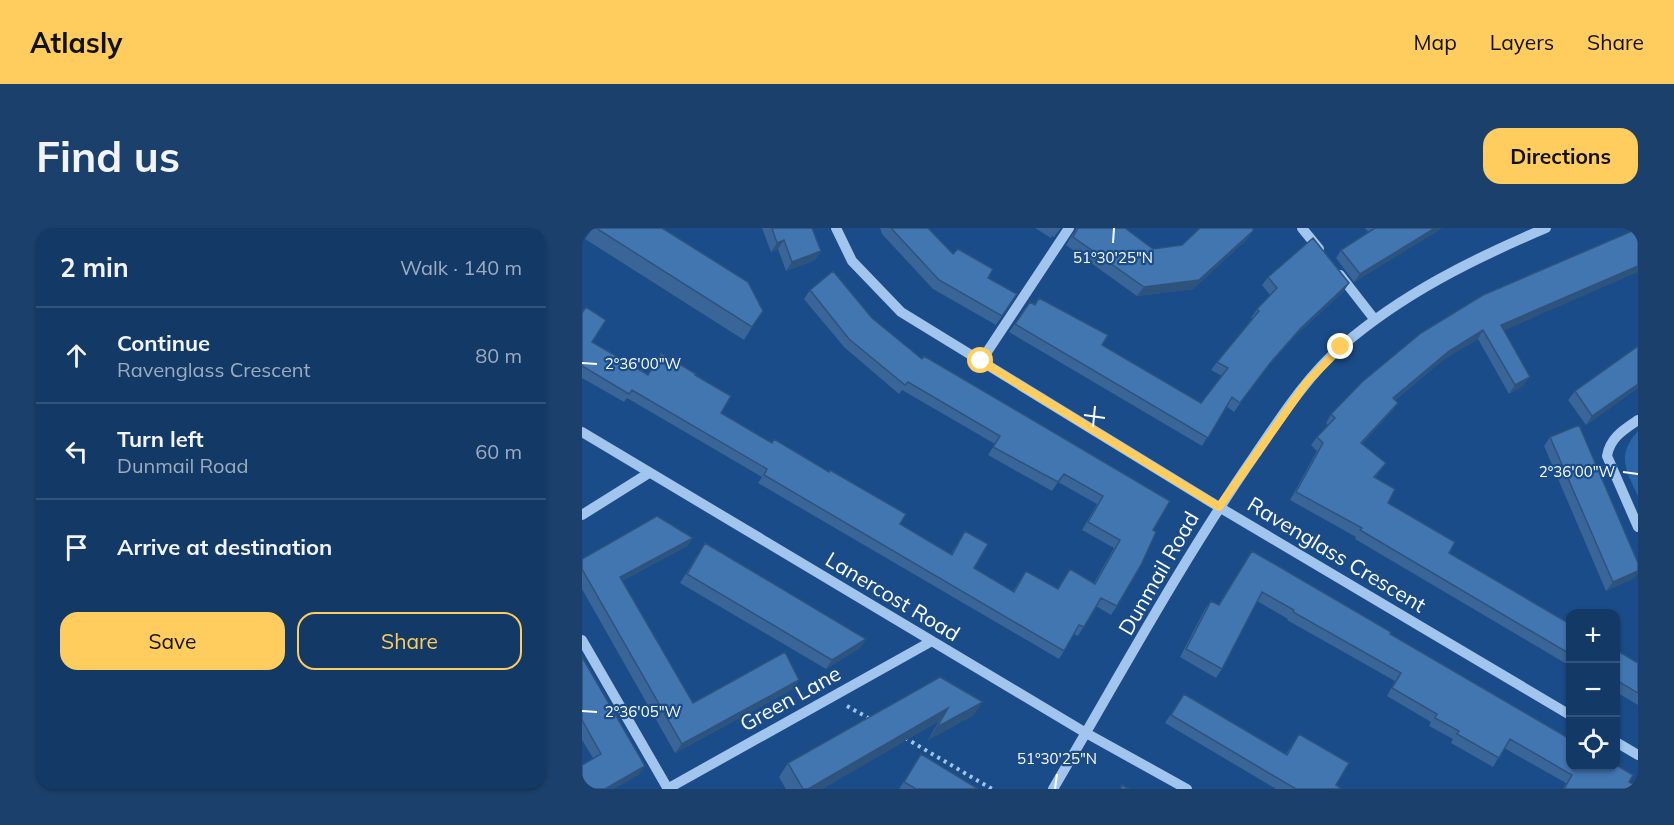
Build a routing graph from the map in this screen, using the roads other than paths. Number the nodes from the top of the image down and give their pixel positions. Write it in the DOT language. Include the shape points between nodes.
graph roads {
  1 [pos="836,228"];
  2 [pos="1069,228"];
  3 [pos="1302,228"];
  4 [pos="1539,229"];
  5 [pos="1324,255"];
  6 [pos="1332,265"];
  7 [pos="1375,320"];
  8 [pos="981,361"];
  9 [pos="1638,420"];
  10 [pos="582,432"];
  11 [pos="649,473"];
  12 [pos="1219,507"];
  13 [pos="585,510"];
  14 [pos="1638,527"];
  15 [pos="582,640"];
  16 [pos="932,641"];
  17 [pos="1566,713"];
  18 [pos="1086,733"];
  19 [pos="1620,744"];
  20 [pos="1638,755"];
  21 [pos="668,789"];
  22 [pos="1053,789"];
  23 [pos="1187,789"];
  1 -- 8 [label="street, Ravenglass Crescent" via="852,261 901,312"];
  2 -- 8 [label="street"];
  3 -- 5 [label="street"];
  4 -- 7 [label="street, Dunmail Road" via="1444,275"];
  6 -- 7 [label="street"];
  7 -- 12 [label="street, Dunmail Road" via="1307,382"];
  8 -- 12 [label="street, Ravenglass Crescent"];
  9 -- 14 [label="street" via="1618,434 1607,456"];
  10 -- 11 [label="street, Lanercost Road"];
  11 -- 13 [label="street"];
  11 -- 16 [label="street, Lanercost Road"];
  12 -- 17 [label="street, Ravenglass Crescent"];
  12 -- 18 [label="street, Dunmail Road"];
  15 -- 21 [label="street"];
  16 -- 18 [label="street, Lanercost Road"];
  16 -- 21 [label="street, Green Lane"];
  18 -- 22 [label="street, Dunmail Road"];
  18 -- 23 [label="street, Lanercost Road"];
  19 -- 20 [label="street"];
}
